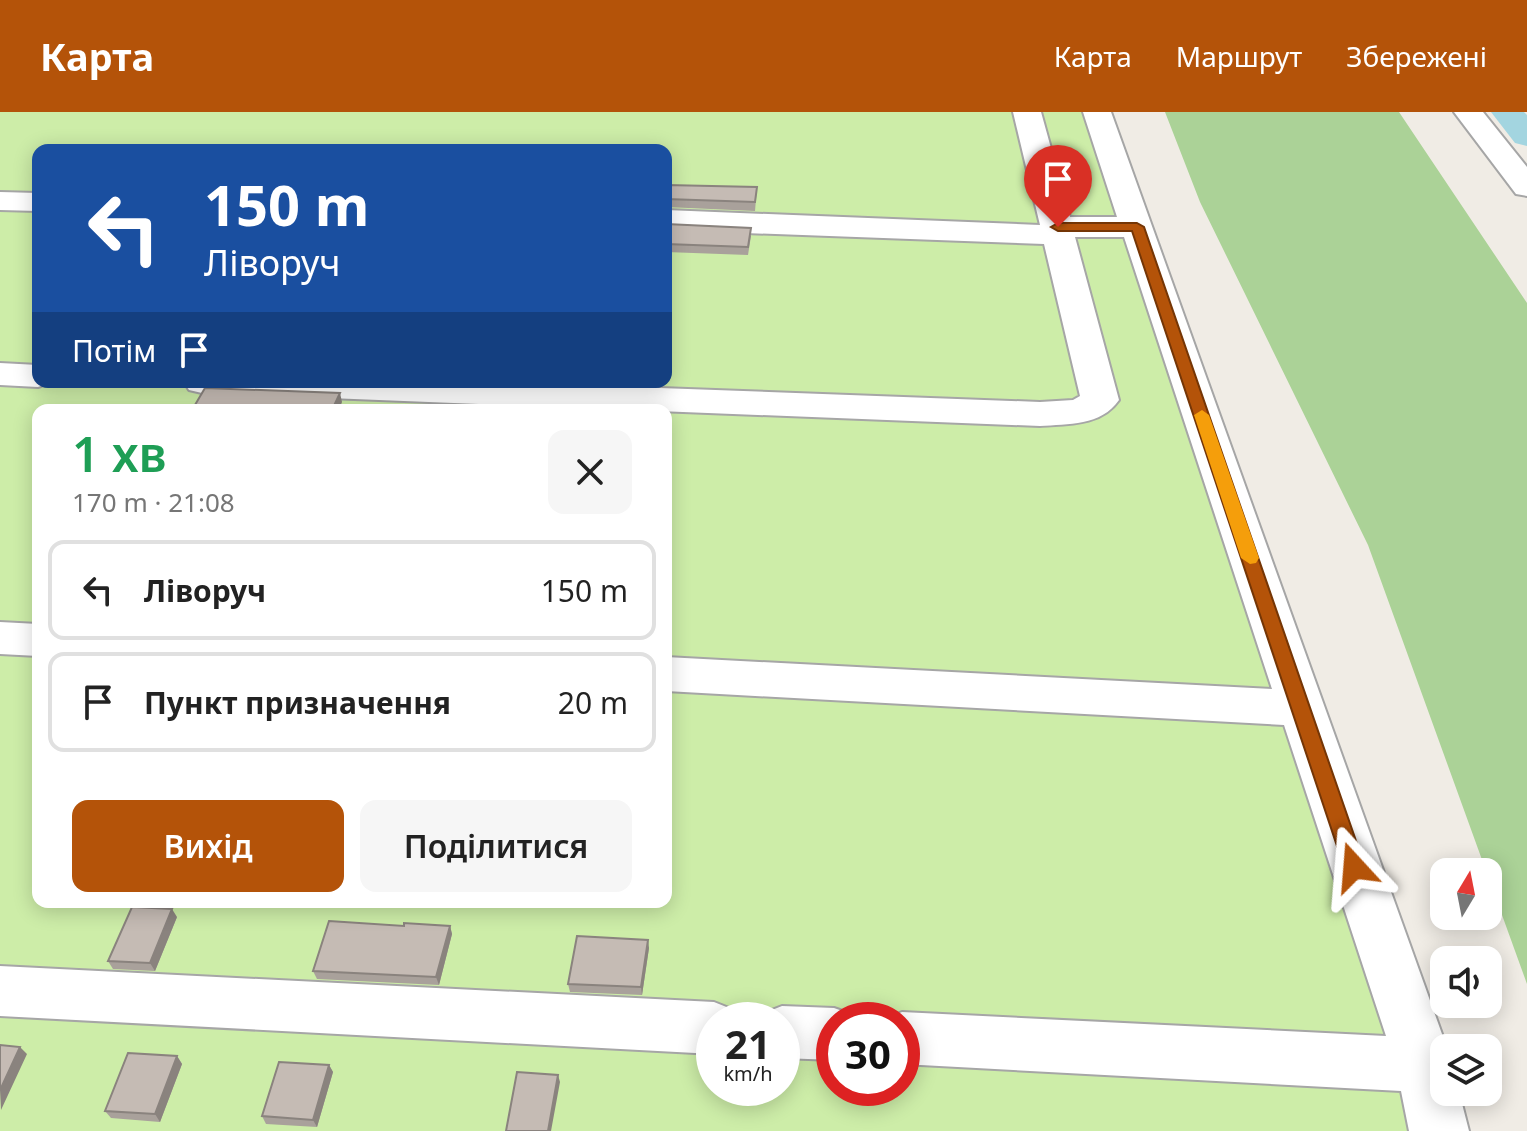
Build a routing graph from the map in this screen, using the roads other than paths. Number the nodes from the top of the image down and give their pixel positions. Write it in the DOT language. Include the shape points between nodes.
graph roads {
  1 [pos="1027,112"];
  2 [pos="1097,112"];
  3 [pos="1468,112"];
  4 [pos="1527,187"];
  5 [pos="0,201"];
  6 [pos="32,202"];
  7 [pos="672,220"];
  8 [pos="1137,227"];
  9 [pos="1059,231"];
  10 [pos="0,374"];
  11 [pos="32,376"];
  12 [pos="359,388"];
  13 [pos="0,638"];
  14 [pos="32,640"];
  15 [pos="672,674"];
  16 [pos="1301,708"];
  17 [pos="0,991"];
  18 [pos="696,1027"];
  19 [pos="920,1039"];
  20 [pos="1424,1065"];
  21 [pos="1439,1131"];
  1 -- 9 [label="street"];
  2 -- 8 [label="street"];
  3 -- 4 [label="street"];
  5 -- 6 [label="street"];
  7 -- 9 [label="street"];
  8 -- 9 [label="street"];
  8 -- 16 [label="street"];
  9 -- 12 [label="street" via="1100,400 1081,411 1040,414"];
  10 -- 11 [label="street"];
  13 -- 14 [label="street"];
  15 -- 16 [label="street"];
  16 -- 20 [label="street"];
  17 -- 18 [label="street"];
  19 -- 20 [label="street"];
  20 -- 21 [label="street"];
}
